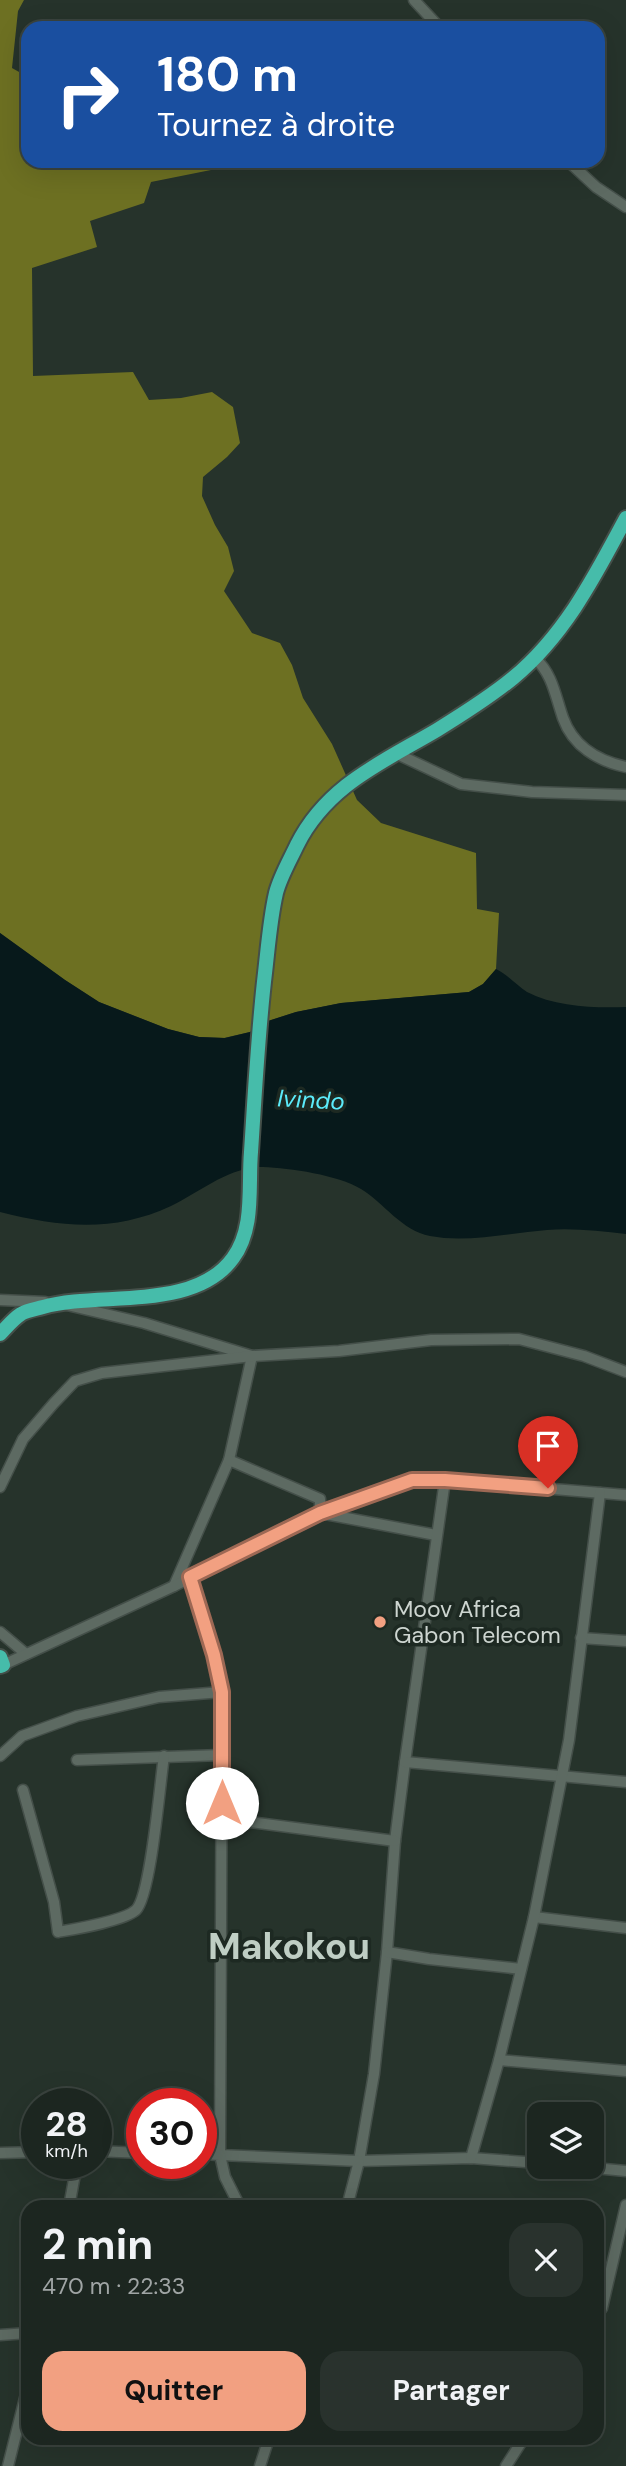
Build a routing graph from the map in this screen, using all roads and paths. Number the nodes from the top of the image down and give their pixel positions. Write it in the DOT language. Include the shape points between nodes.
graph roads {
  1 [pos="414,0"];
  2 [pos="434,21"];
  3 [pos="576,168"];
  4 [pos="626,207"];
  5 [pos="626,518"];
  6 [pos="535,658"];
  7 [pos="395,753"];
  8 [pos="626,767"];
  9 [pos="626,795"];
  10 [pos="0,1300"];
  11 [pos="57,1303"];
  12 [pos="0,1334"];
  13 [pos="253,1356"];
  14 [pos="626,1372"];
  15 [pos="229,1460"];
  16 [pos="445,1480"];
  17 [pos="0,1487"];
  18 [pos="600,1493"];
  19 [pos="626,1495"];
  20 [pos="320,1513"];
  21 [pos="436,1535"];
  22 [pos="190,1577"];
  23 [pos="174,1586"];
  24 [pos="0,1632"];
  25 [pos="581,1639"];
  26 [pos="626,1641"];
  27 [pos="26,1654"];
  28 [pos="1,1662"];
  29 [pos="222,1692"];
  30 [pos="222,1755"];
  31 [pos="0,1756"];
  32 [pos="164,1756"];
  33 [pos="77,1760"];
  34 [pos="405,1762"];
  35 [pos="561,1777"];
  36 [pos="626,1782"];
  37 [pos="23,1790"];
  38 [pos="222,1827"];
  39 [pos="395,1841"];
  40 [pos="534,1917"];
  41 [pos="626,1928"];
  42 [pos="387,1952"];
  43 [pos="521,1969"];
  44 [pos="499,2060"];
  45 [pos="626,2071"];
  46 [pos="21,2152"];
  47 [pos="0,2153"];
  48 [pos="217,2155"];
  49 [pos="220,2155"];
  50 [pos="471,2158"];
  51 [pos="359,2161"];
  52 [pos="527,2162"];
  53 [pos="604,2169"];
  54 [pos="626,2171"];
  55 [pos="74,2179"];
  56 [pos="70,2200"];
  57 [pos="236,2200"];
  58 [pos="349,2200"];
  59 [pos="626,2205"];
  60 [pos="604,2299"];
  61 [pos="21,2334"];
  62 [pos="0,2335"];
  63 [pos="21,2414"];
  64 [pos="267,2445"];
  65 [pos="520,2445"];
  66 [pos="8,2466"];
  67 [pos="260,2466"];
  68 [pos="506,2466"];
  1 -- 2 [label="street"];
  3 -- 4 [label="street"];
  5 -- 6 [label="highway" via="582,598"];
  6 -- 7 [label="highway" via="491,695"];
  6 -- 8 [label="street" via="553,682 564,721 574,737 587,752"];
  7 -- 9 [label="street" via="461,783 532,792"];
  7 -- 11 [label="highway" via="340,789 315,817 277,891 261,1007 249,1219 233,1258 220,1272 185,1290"];
  10 -- 11 [label="street"];
  11 -- 12 [label="highway" via="22,1313"];
  11 -- 13 [label="street"];
  13 -- 14 [label="street" via="431,1340 519,1339"];
  13 -- 15 [label="street"];
  13 -- 17 [label="street" via="102,1373 75,1381 23,1439"];
  15 -- 20 [label="street" via="320,1499"];
  15 -- 23 [label="street"];
  16 -- 18 [label="street"];
  16 -- 20 [label="street" via="412,1480"];
  16 -- 21 [label="street"];
  18 -- 19 [label="street"];
  18 -- 25 [label="street"];
  20 -- 21 [label="street"];
  20 -- 22 [label="street"];
  21 -- 34 [label="street"];
  22 -- 23 [label="street"];
  22 -- 29 [label="street"];
  23 -- 27 [label="street"];
  24 -- 27 [label="street"];
  25 -- 26 [label="street"];
  25 -- 35 [label="street"];
  27 -- 28 [label="street"];
  29 -- 30 [label="street"];
  29 -- 31 [label="street" via="159,1697 77,1716 22,1736"];
  30 -- 32 [label="street"];
  30 -- 38 [label="street"];
  32 -- 33 [label="street"];
  32 -- 37 [label="street" via="147,1881 139,1903 134,1911 96,1925 58,1932"];
  34 -- 35 [label="street"];
  34 -- 39 [label="street"];
  35 -- 36 [label="street"];
  35 -- 40 [label="street"];
  38 -- 39 [label="street" via="250,1822"];
  38 -- 49 [label="street"];
  39 -- 42 [label="street"];
  40 -- 41 [label="street"];
  40 -- 43 [label="street"];
  42 -- 43 [label="street"];
  42 -- 51 [label="street"];
  43 -- 44 [label="street"];
  44 -- 45 [label="street"];
  44 -- 50 [label="street"];
  46 -- 47 [label="street"];
  48 -- 49 [label="street"];
  49 -- 51 [label="street"];
  49 -- 57 [label="street"];
  50 -- 51 [label="street"];
  50 -- 52 [label="street"];
  51 -- 58 [label="street"];
  53 -- 54 [label="street"];
  55 -- 56 [label="street"];
  59 -- 60 [label="street"];
  61 -- 62 [label="street"];
  63 -- 66 [label="street"];
  64 -- 67 [label="street"];
  65 -- 68 [label="street"];
}
